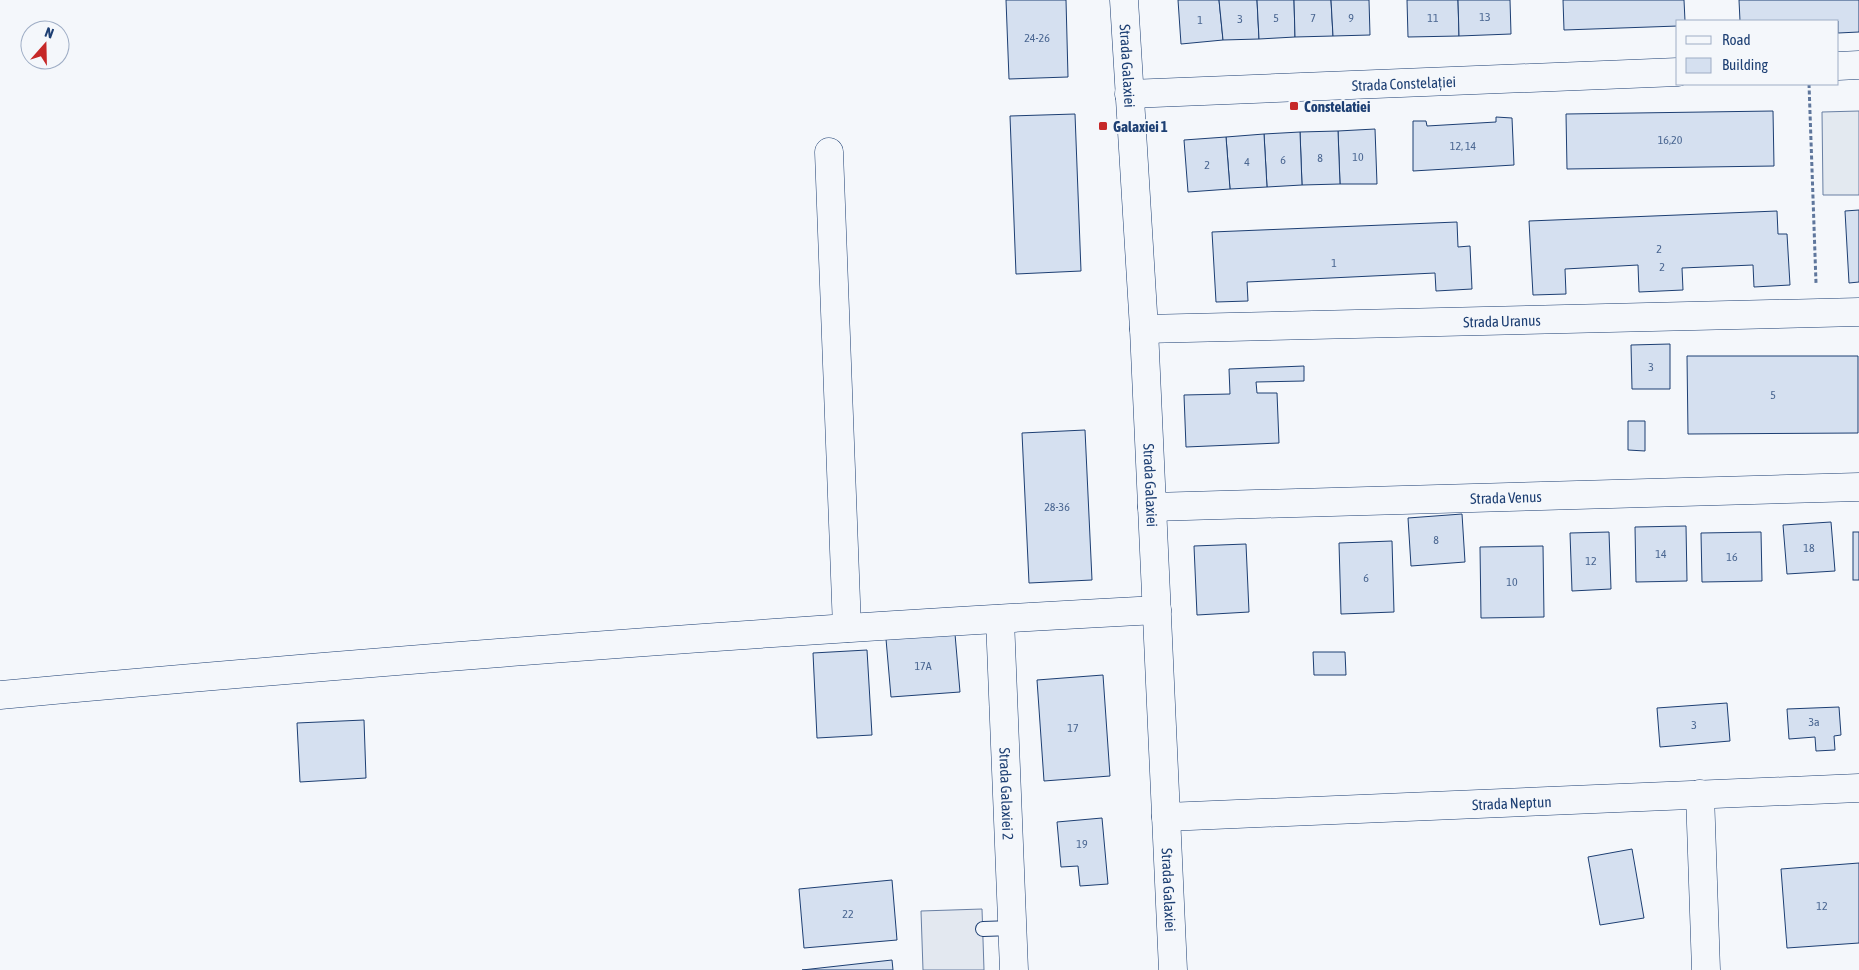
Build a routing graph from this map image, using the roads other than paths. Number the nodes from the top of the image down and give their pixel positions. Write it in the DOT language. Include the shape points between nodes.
graph roads {
  1 [pos="1124,0"];
  2 [pos="1859,65"];
  3 [pos="1839,66"];
  4 [pos="1676,72"];
  5 [pos="1129,94"];
  6 [pos="829,152"];
  7 [pos="1859,312"];
  8 [pos="1144,329"];
  9 [pos="1859,487"];
  10 [pos="1152,506"];
  11 [pos="1157,610"];
  12 [pos="1000,619"];
  13 [pos="847,628"];
  14 [pos="0,695"];
  15 [pos="1859,788"];
  16 [pos="1700,794"];
  17 [pos="1166,817"];
  18 [pos="1012,928"];
  19 [pos="983,930"];
  20 [pos="1014,970"];
  21 [pos="1173,970"];
  22 [pos="1706,970"];
  1 -- 5 [label="street, Strada Galaxiei"];
  2 -- 3 [label="street"];
  4 -- 5 [label="street, Strada Constelației"];
  5 -- 8 [label="street, Strada Galaxiei"];
  6 -- 13 [label="street"];
  7 -- 8 [label="street, Strada Uranus"];
  8 -- 10 [label="street, Strada Galaxiei"];
  9 -- 10 [label="street, Strada Venus"];
  10 -- 11 [label="street, Strada Galaxiei"];
  11 -- 12 [label="street"];
  11 -- 17 [label="street, Strada Galaxiei"];
  12 -- 13 [label="street"];
  12 -- 18 [label="street, Strada Galaxiei 2"];
  13 -- 14 [label="street" via="300,668"];
  15 -- 16 [label="street, Strada Neptun"];
  16 -- 17 [label="street, Strada Neptun"];
  16 -- 22 [label="street"];
  17 -- 21 [label="street, Strada Galaxiei"];
  18 -- 19 [label="lane"];
  18 -- 20 [label="street, Strada Galaxiei 2"];
}
